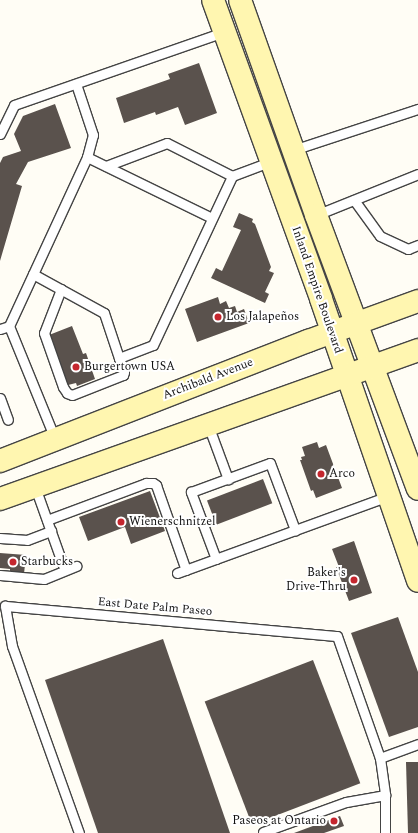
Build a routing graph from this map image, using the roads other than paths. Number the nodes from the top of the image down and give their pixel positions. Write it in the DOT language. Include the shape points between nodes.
graph roads {
  1 [pos="213,0"];
  2 [pos="240,0"];
  3 [pos="224,32"];
  4 [pos="76,84"];
  5 [pos="418,109"];
  6 [pos="0,134"];
  7 [pos="293,150"];
  8 [pos="87,157"];
  9 [pos="272,161"];
  10 [pos="106,166"];
  11 [pos="418,174"];
  12 [pos="232,176"];
  13 [pos="354,200"];
  14 [pos="316,215"];
  15 [pos="212,218"];
  16 [pos="418,245"];
  17 [pos="33,274"];
  18 [pos="61,289"];
  19 [pos="418,301"];
  20 [pos="356,324"];
  21 [pos="9,326"];
  22 [pos="0,329"];
  23 [pos="332,333"];
  24 [pos="418,350"];
  25 [pos="120,358"];
  26 [pos="372,366"];
  27 [pos="346,375"];
  28 [pos="0,398"];
  29 [pos="8,420"];
  30 [pos="208,425"];
  31 [pos="55,440"];
  32 [pos="0,461"];
  33 [pos="228,478"];
  34 [pos="35,487"];
  35 [pos="418,489"];
  36 [pos="388,496"];
  37 [pos="0,499"];
  38 [pos="47,520"];
  39 [pos="295,530"];
  40 [pos="51,531"];
  41 [pos="0,538"];
  42 [pos="216,559"];
  43 [pos="63,565"];
  44 [pos="76,566"];
  45 [pos="186,570"];
  46 [pos="177,573"];
  47 [pos="0,575"];
  48 [pos="418,581"];
  49 [pos="418,744"];
  50 [pos="380,758"];
  51 [pos="385,795"];
  52 [pos="263,832"];
  53 [pos="79,833"];
  54 [pos="386,833"];
  1 -- 3 [label="main road, Inland Empire Boulevard"];
  2 -- 7 [label="main road, Inland Empire Boulevard"];
  3 -- 4 [label="lane"];
  3 -- 9 [label="main road, Inland Empire Boulevard"];
  4 -- 6 [label="lane" via="14,105"];
  4 -- 8 [label="lane" via="93,136"];
  5 -- 7 [label="lane"];
  7 -- 14 [label="main road, Inland Empire Boulevard"];
  8 -- 10 [label="lane"];
  8 -- 17 [label="lane"];
  9 -- 12 [label="lane"];
  9 -- 23 [label="main road, Inland Empire Boulevard"];
  10 -- 12 [label="lane" via="167,143"];
  10 -- 15 [label="lane"];
  11 -- 13 [label="lane"];
  12 -- 15 [label="lane"];
  13 -- 14 [label="lane"];
  13 -- 16 [label="lane" via="380,236 408,248"];
  14 -- 20 [label="main road, Inland Empire Boulevard"];
  15 -- 25 [label="lane" via="153,345"];
  17 -- 18 [label="lane"];
  17 -- 21 [label="lane"];
  18 -- 25 [label="lane" via="104,313"];
  18 -- 25 [label="lane" via="44,333 67,393 72,395 123,375"];
  19 -- 20 [label="main road, Archibald Avenue"];
  20 -- 23 [label="main road, Archibald Avenue"];
  20 -- 26 [label="main road, Inland Empire Boulevard"];
  21 -- 22 [label="lane"];
  21 -- 31 [label="lane"];
  23 -- 27 [label="main road, Inland Empire Boulevard"];
  23 -- 31 [label="main road, Archibald Avenue"];
  24 -- 26 [label="main road"];
  26 -- 27 [label="main road"];
  26 -- 35 [label="main road, Inland Empire Boulevard"];
  27 -- 30 [label="main road"];
  27 -- 36 [label="main road, Inland Empire Boulevard"];
  28 -- 29 [label="lane"];
  30 -- 33 [label="lane"];
  30 -- 34 [label="main road"];
  31 -- 32 [label="main road, Archibald Avenue"];
  33 -- 39 [label="lane" via="270,463"];
  33 -- 42 [label="lane" via="192,492"];
  34 -- 37 [label="main road"];
  34 -- 38 [label="lane"];
  36 -- 39 [label="lane"];
  36 -- 48 [label="main road, Inland Empire Boulevard"];
  38 -- 40 [label="lane"];
  38 -- 45 [label="lane" via="152,483 156,485"];
  39 -- 42 [label="lane"];
  40 -- 41 [label="lane" via="27,540"];
  40 -- 43 [label="lane"];
  42 -- 45 [label="lane"];
  44 -- 47 [label="lane" via="44,579"];
  45 -- 46 [label="lane"];
  49 -- 50 [label="lane"];
  50 -- 51 [label="lane, East Date Palm Paseo"];
  50 -- 53 [label="lane, East Date Palm Paseo" via="337,636 5,606 12,646"];
  51 -- 52 [label="lane" via="346,802"];
  51 -- 54 [label="lane, East Date Palm Paseo"];
}
